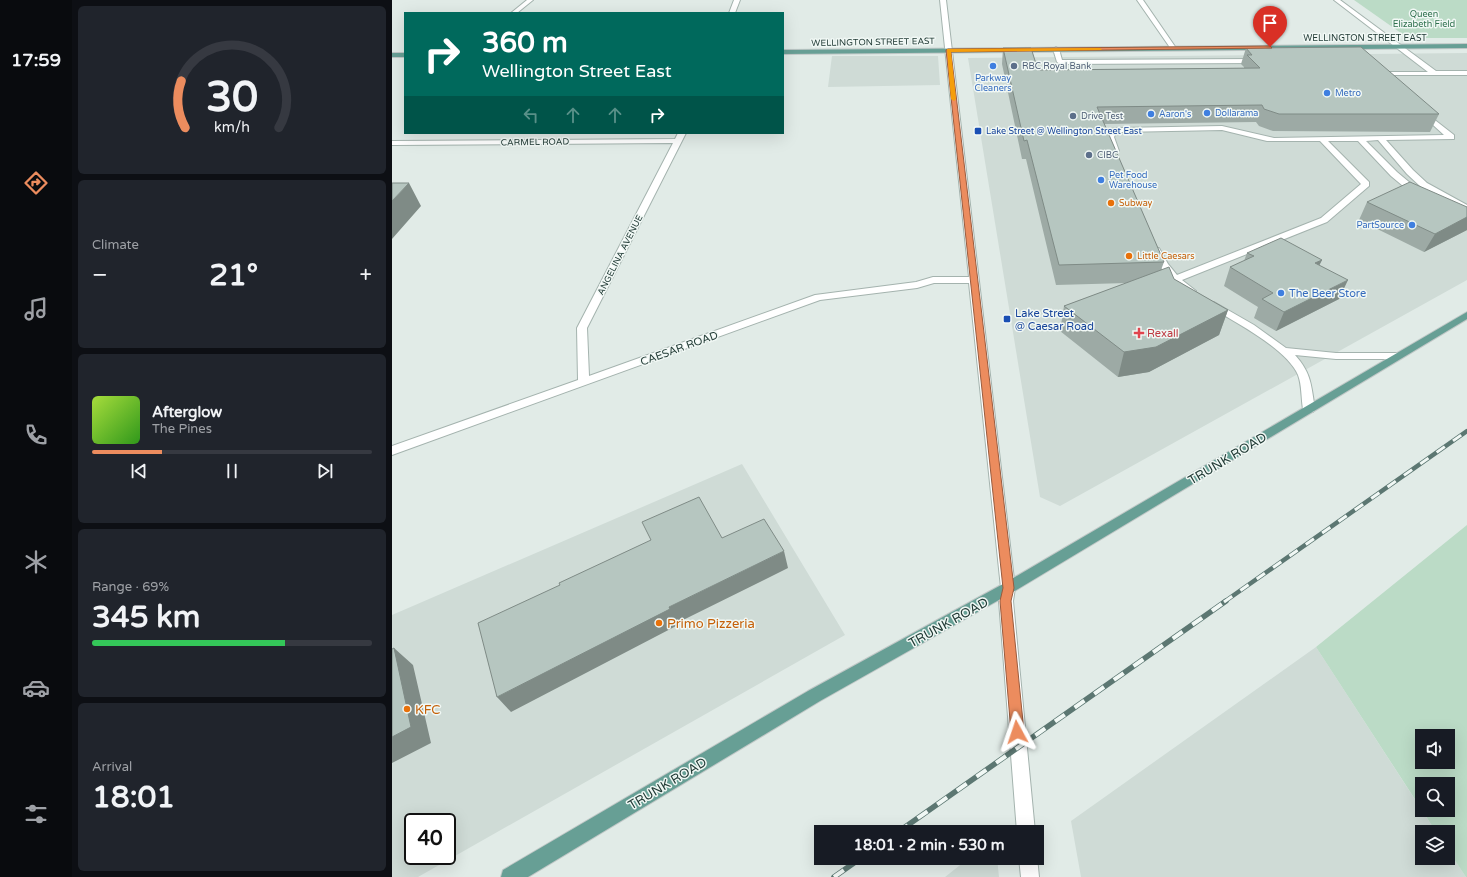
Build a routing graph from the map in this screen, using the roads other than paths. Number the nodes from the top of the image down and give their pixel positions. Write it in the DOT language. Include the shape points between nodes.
graph roads {
  1 [pos="530,0"];
  2 [pos="738,0"];
  3 [pos="943,0"];
  4 [pos="1140,0"];
  5 [pos="1337,0"];
  6 [pos="515,12"];
  7 [pos="732,12"];
  8 [pos="1398,46"];
  9 [pos="1467,46"];
  10 [pos="1173,48"];
  11 [pos="1206,48"];
  12 [pos="1056,49"];
  13 [pos="948,50"];
  14 [pos="784,52"];
  15 [pos="404,54"];
  16 [pos="392,55"];
  17 [pos="1216,61"];
  18 [pos="1264,61"];
  19 [pos="1434,73"];
  20 [pos="1467,73"];
  21 [pos="1388,84"];
  22 [pos="1418,109"];
  23 [pos="680,137"];
  24 [pos="1380,138"];
  25 [pos="1322,139"];
  26 [pos="1360,139"];
  27 [pos="392,144"];
  28 [pos="1118,159"];
  29 [pos="1425,198"];
  30 [pos="1467,208"];
  31 [pos="1152,239"];
  32 [pos="1175,279"];
  33 [pos="973,280"];
  34 [pos="1467,315"];
  35 [pos="1286,351"];
  36 [pos="1398,356"];
  37 [pos="584,382"];
  38 [pos="1309,409"];
  39 [pos="392,451"];
  40 [pos="1008,588"];
  41 [pos="1025,825"];
  42 [pos="1029,865"];
  43 [pos="510,877"];
  44 [pos="1030,877"];
  1 -- 6 [label="street"];
  2 -- 7 [label="street"];
  3 -- 13 [label="street"];
  4 -- 10 [label="street"];
  5 -- 8 [label="street"];
  8 -- 9 [label="main road, WELLINGTON STREET EAST"];
  8 -- 11 [label="main road, WELLINGTON STREET EAST"];
  8 -- 19 [label="street"];
  10 -- 11 [label="main road, WELLINGTON STREET EAST"];
  10 -- 12 [label="main road, WELLINGTON STREET EAST"];
  11 -- 17 [label="street"];
  12 -- 13 [label="main road, WELLINGTON STREET EAST"];
  12 -- 17 [label="street" via="1060,62"];
  13 -- 14 [label="main road, WELLINGTON STREET EAST"];
  13 -- 33 [label="street"];
  15 -- 16 [label="main road"];
  17 -- 18 [label="street"];
  19 -- 20 [label="street"];
  19 -- 21 [label="street" via="1374,72"];
  22 -- 24 [label="street" via="1451,137"];
  23 -- 27 [label="street, CARMEL ROAD"];
  23 -- 37 [label="street, ANGELINA AVENUE" via="582,328"];
  24 -- 26 [label="street"];
  24 -- 30 [label="street" via="1424,185"];
  25 -- 26 [label="street"];
  25 -- 28 [label="street" via="1265,139 1222,128 1120,130 1114,131 1110,137"];
  25 -- 32 [label="street" via="1366,184 1324,220"];
  26 -- 29 [label="street" via="1394,174"];
  31 -- 32 [label="street" via="1164,268"];
  32 -- 35 [label="street"];
  33 -- 37 [label="street, CAESAR ROAD" via="933,280 917,285 818,297"];
  33 -- 40 [label="street"];
  34 -- 36 [label="main road, TRUNK ROAD"];
  35 -- 36 [label="street" via="1336,356"];
  35 -- 38 [label="street" via="1304,375"];
  36 -- 38 [label="main road, TRUNK ROAD"];
  37 -- 39 [label="street, CAESAR ROAD"];
  38 -- 40 [label="main road, TRUNK ROAD"];
  40 -- 41 [label="street" via="1006,601"];
  40 -- 43 [label="main road, TRUNK ROAD" via="814,696"];
  42 -- 44 [label="street"];
}
